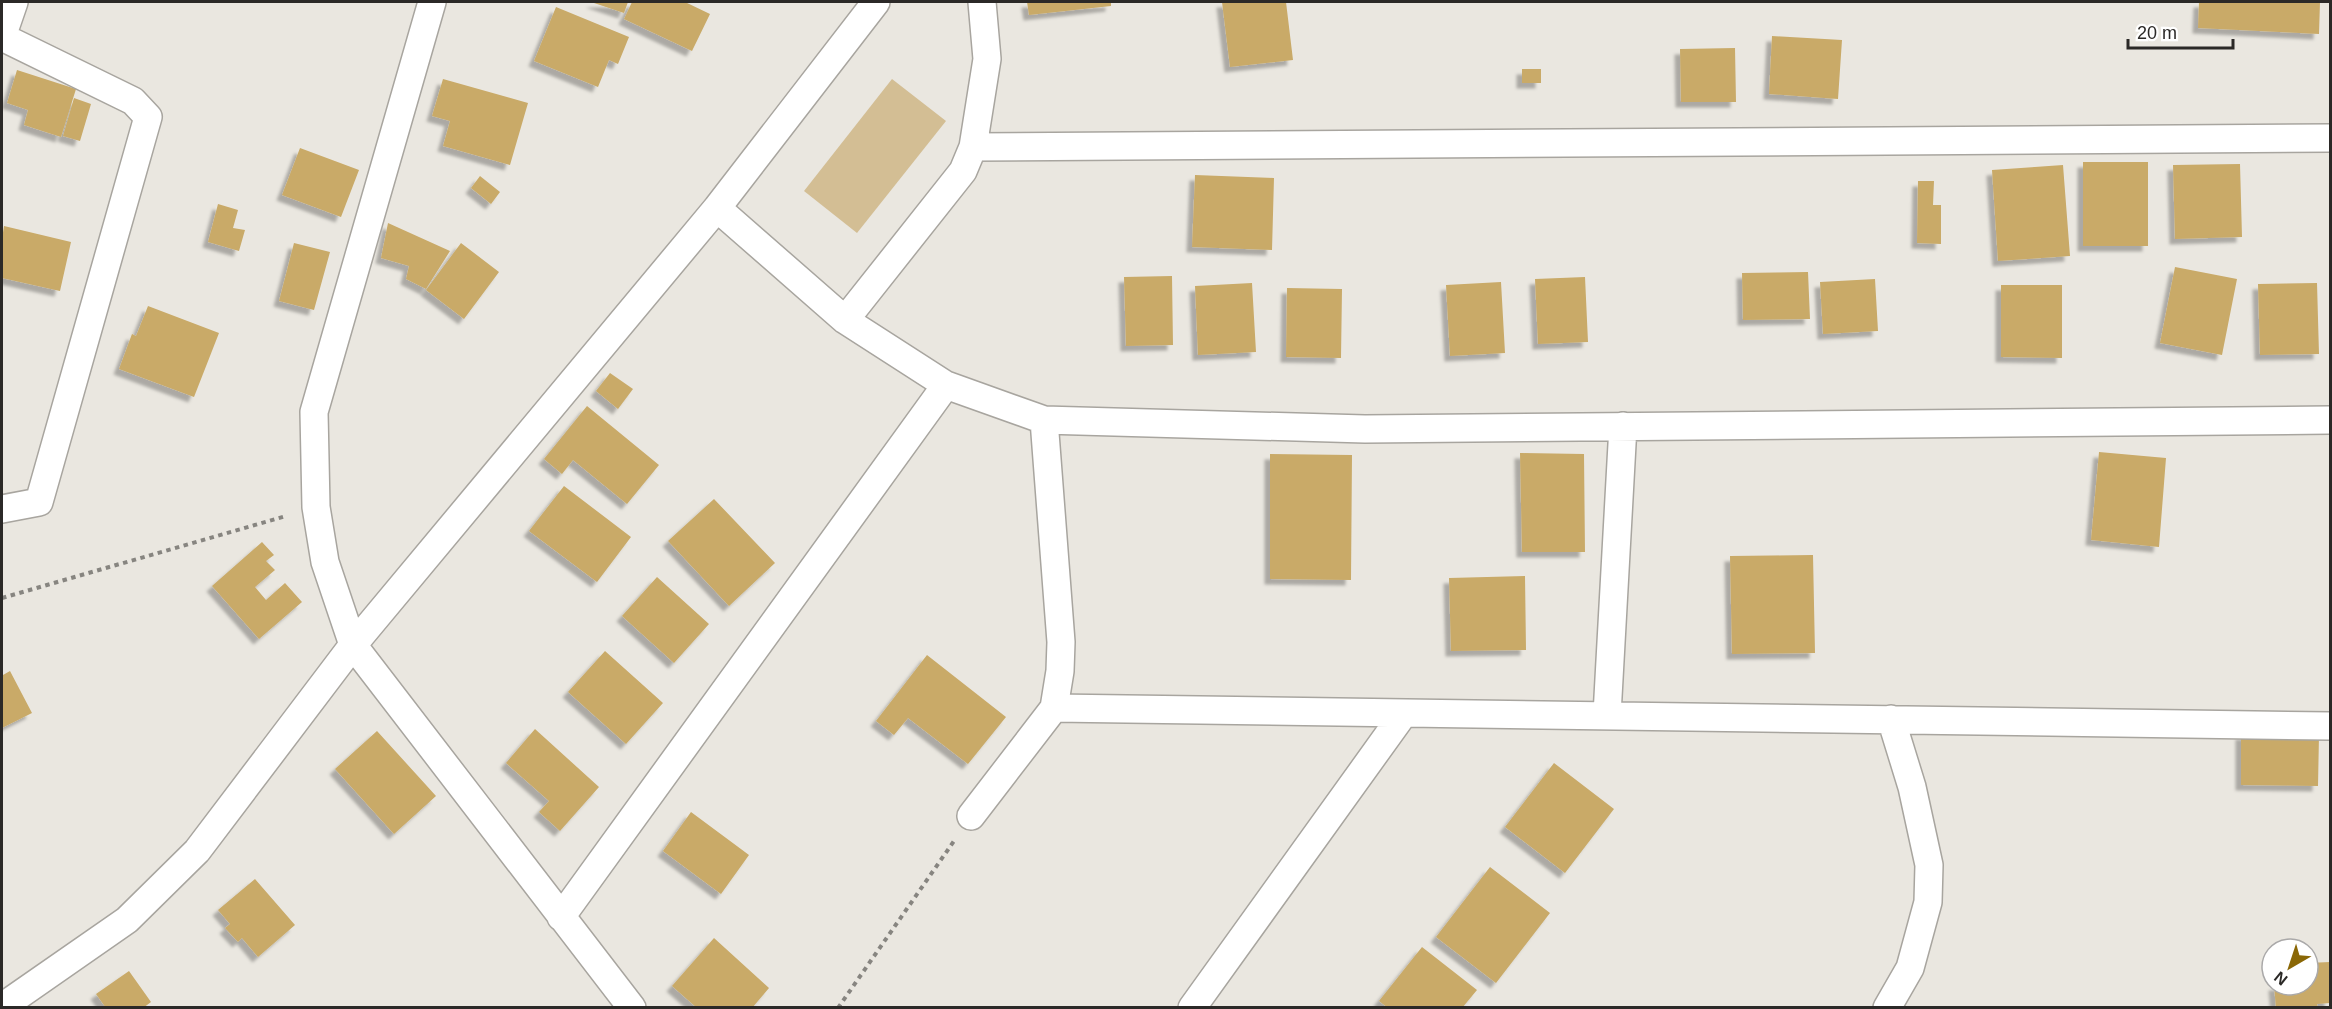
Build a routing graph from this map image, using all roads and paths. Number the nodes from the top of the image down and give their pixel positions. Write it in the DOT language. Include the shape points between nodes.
graph roads {
  1 [pos="14,2"];
  2 [pos="432,2"];
  3 [pos="876,2"];
  4 [pos="982,2"];
  5 [pos="2,37"];
  6 [pos="2331,138"];
  7 [pos="973,147"];
  8 [pos="717,208"];
  9 [pos="845,320"];
  10 [pos="946,385"];
  11 [pos="1044,420"];
  12 [pos="2331,420"];
  13 [pos="1623,426"];
  14 [pos="316,507"];
  15 [pos="2,509"];
  16 [pos="2,598"];
  17 [pos="353,645"];
  18 [pos="1054,708"];
  19 [pos="1404,712"];
  20 [pos="1607,716"];
  21 [pos="1892,719"];
  22 [pos="2331,726"];
  23 [pos="971,816"];
  24 [pos="561,917"];
  25 [pos="2,1007"];
  26 [pos="632,1008"];
  27 [pos="838,1008"];
  28 [pos="1192,1008"];
  29 [pos="1887,1008"];
  1 -- 5 [label="street"];
  2 -- 14 [label="street" via="314,412"];
  3 -- 8 [label="street"];
  4 -- 7 [label="street" via="987,59"];
  5 -- 15 [label="street" via="133,101 148,117 39,502"];
  6 -- 7 [label="street"];
  7 -- 9 [label="street" via="963,171"];
  8 -- 9 [label="street"];
  8 -- 17 [label="street"];
  9 -- 10 [label="street"];
  10 -- 11 [label="street"];
  10 -- 24 [label="street"];
  11 -- 13 [label="street" via="1365,429"];
  11 -- 18 [label="street" via="1061,642"];
  12 -- 13 [label="street"];
  13 -- 20 [label="street"];
  14 -- 16 [label="path"];
  14 -- 17 [label="street" via="325,561"];
  17 -- 24 [label="street"];
  17 -- 25 [label="street" via="197,851 127,920"];
  18 -- 19 [label="street"];
  18 -- 23 [label="street"];
  19 -- 20 [label="street"];
  19 -- 28 [label="street"];
  20 -- 21 [label="street"];
  21 -- 22 [label="street"];
  21 -- 29 [label="street" via="1929,865 1928,902 1910,968"];
  23 -- 27 [label="path"];
  24 -- 26 [label="street"];
}
